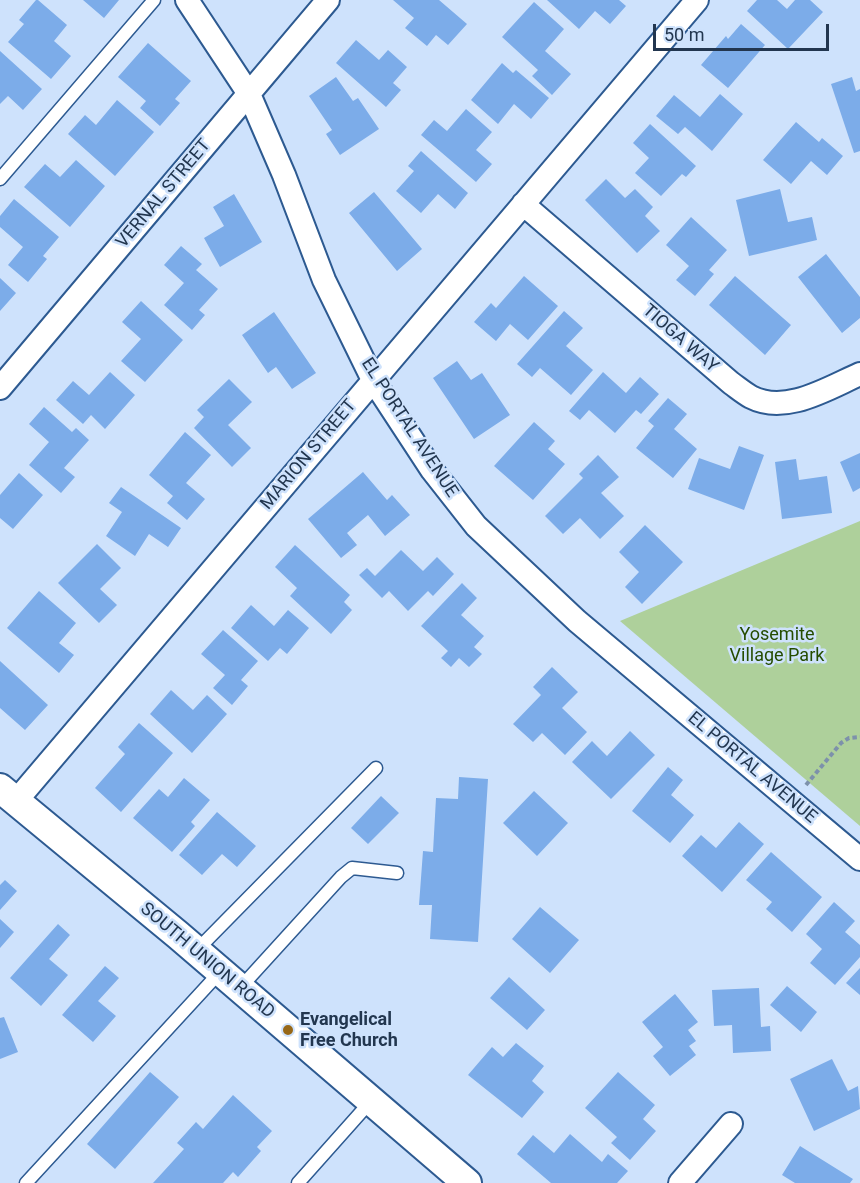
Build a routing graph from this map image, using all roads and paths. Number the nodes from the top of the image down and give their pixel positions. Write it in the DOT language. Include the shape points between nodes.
graph roads {
  1 [pos="154,0"];
  2 [pos="187,0"];
  3 [pos="328,0"];
  4 [pos="697,0"];
  5 [pos="249,94"];
  6 [pos="0,179"];
  7 [pos="523,204"];
  8 [pos="860,374"];
  9 [pos="373,380"];
  10 [pos="0,388"];
  11 [pos="860,737"];
  12 [pos="376,768"];
  13 [pos="8,795"];
  14 [pos="793,802"];
  15 [pos="860,859"];
  16 [pos="398,873"];
  17 [pos="196,951"];
  18 [pos="230,980"];
  19 [pos="371,1101"];
  20 [pos="731,1124"];
  21 [pos="26,1183"];
  22 [pos="298,1183"];
  23 [pos="467,1183"];
  24 [pos="680,1183"];
  1 -- 6 [label="lane"];
  2 -- 5 [label="street, EL PORTAL AVENUE"];
  3 -- 5 [label="street, VERNAL STREET"];
  4 -- 7 [label="street, MARION STREET"];
  5 -- 9 [label="street, EL PORTAL AVENUE" via="324,280"];
  5 -- 10 [label="street, VERNAL STREET"];
  7 -- 8 [label="street, TIOGA WAY" via="753,398 777,403 805,398"];
  7 -- 9 [label="street, MARION STREET"];
  9 -- 13 [label="street, MARION STREET"];
  9 -- 14 [label="street, EL PORTAL AVENUE" via="432,470 476,526 577,621"];
  11 -- 14 [label="path" via="841,742"];
  12 -- 17 [label="lane"];
  13 -- 17 [label="street, SOUTH UNION ROAD"];
  14 -- 15 [label="street, EL PORTAL AVENUE"];
  16 -- 18 [label="lane" via="352,868"];
  17 -- 18 [label="street, SOUTH UNION ROAD"];
  18 -- 19 [label="street, SOUTH UNION ROAD"];
  18 -- 21 [label="lane" via="168,1030"];
  19 -- 22 [label="lane"];
  19 -- 23 [label="street, SOUTH UNION ROAD"];
  20 -- 24 [label="street"];
}
